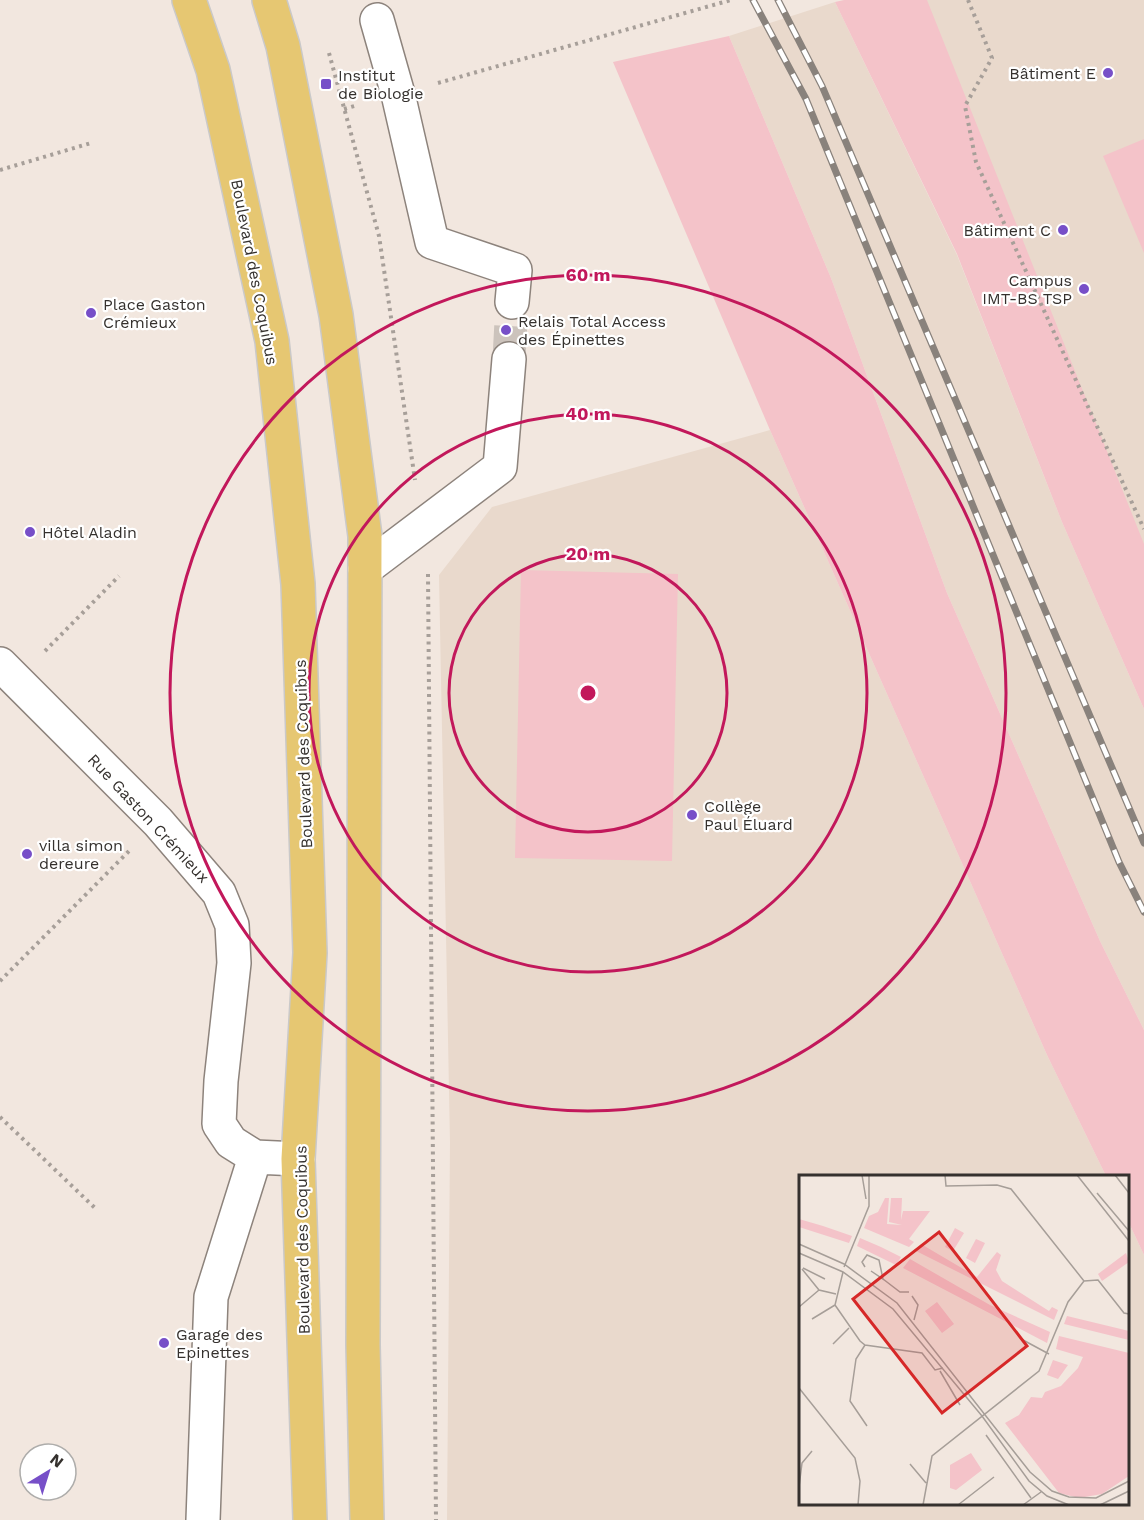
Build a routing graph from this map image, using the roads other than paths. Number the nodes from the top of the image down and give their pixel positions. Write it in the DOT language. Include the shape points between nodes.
graph roads {
  1 [pos="189,0"];
  2 [pos="269,0"];
  3 [pos="378,7"];
  4 [pos="512,302"];
  5 [pos="509,359"];
  6 [pos="365,569"];
  7 [pos="8,672"];
  8 [pos="255,1157"];
  9 [pos="298,1159"];
  10 [pos="203,1520"];
  11 [pos="310,1520"];
  12 [pos="368,1520"];
  1 -- 9 [label="main road, Boulevard des Coquibus" via="213,70 272,341 298,584 310,953"];
  2 -- 6 [label="main road" via="283,46 336,315 365,536"];
  3 -- 4 [label="street" via="432,242 515,270"];
  5 -- 6 [label="street" via="500,467"];
  6 -- 12 [label="main road" via="363,1346"];
  7 -- 8 [label="street, Rue Gaston Crémieux" via="158,822 219,894 232,925 234,963 219,1124 231,1142"];
  8 -- 9 [label="street"];
  8 -- 10 [label="street" via="211,1297"];
  9 -- 11 [label="main road, Boulevard des Coquibus"];
}
